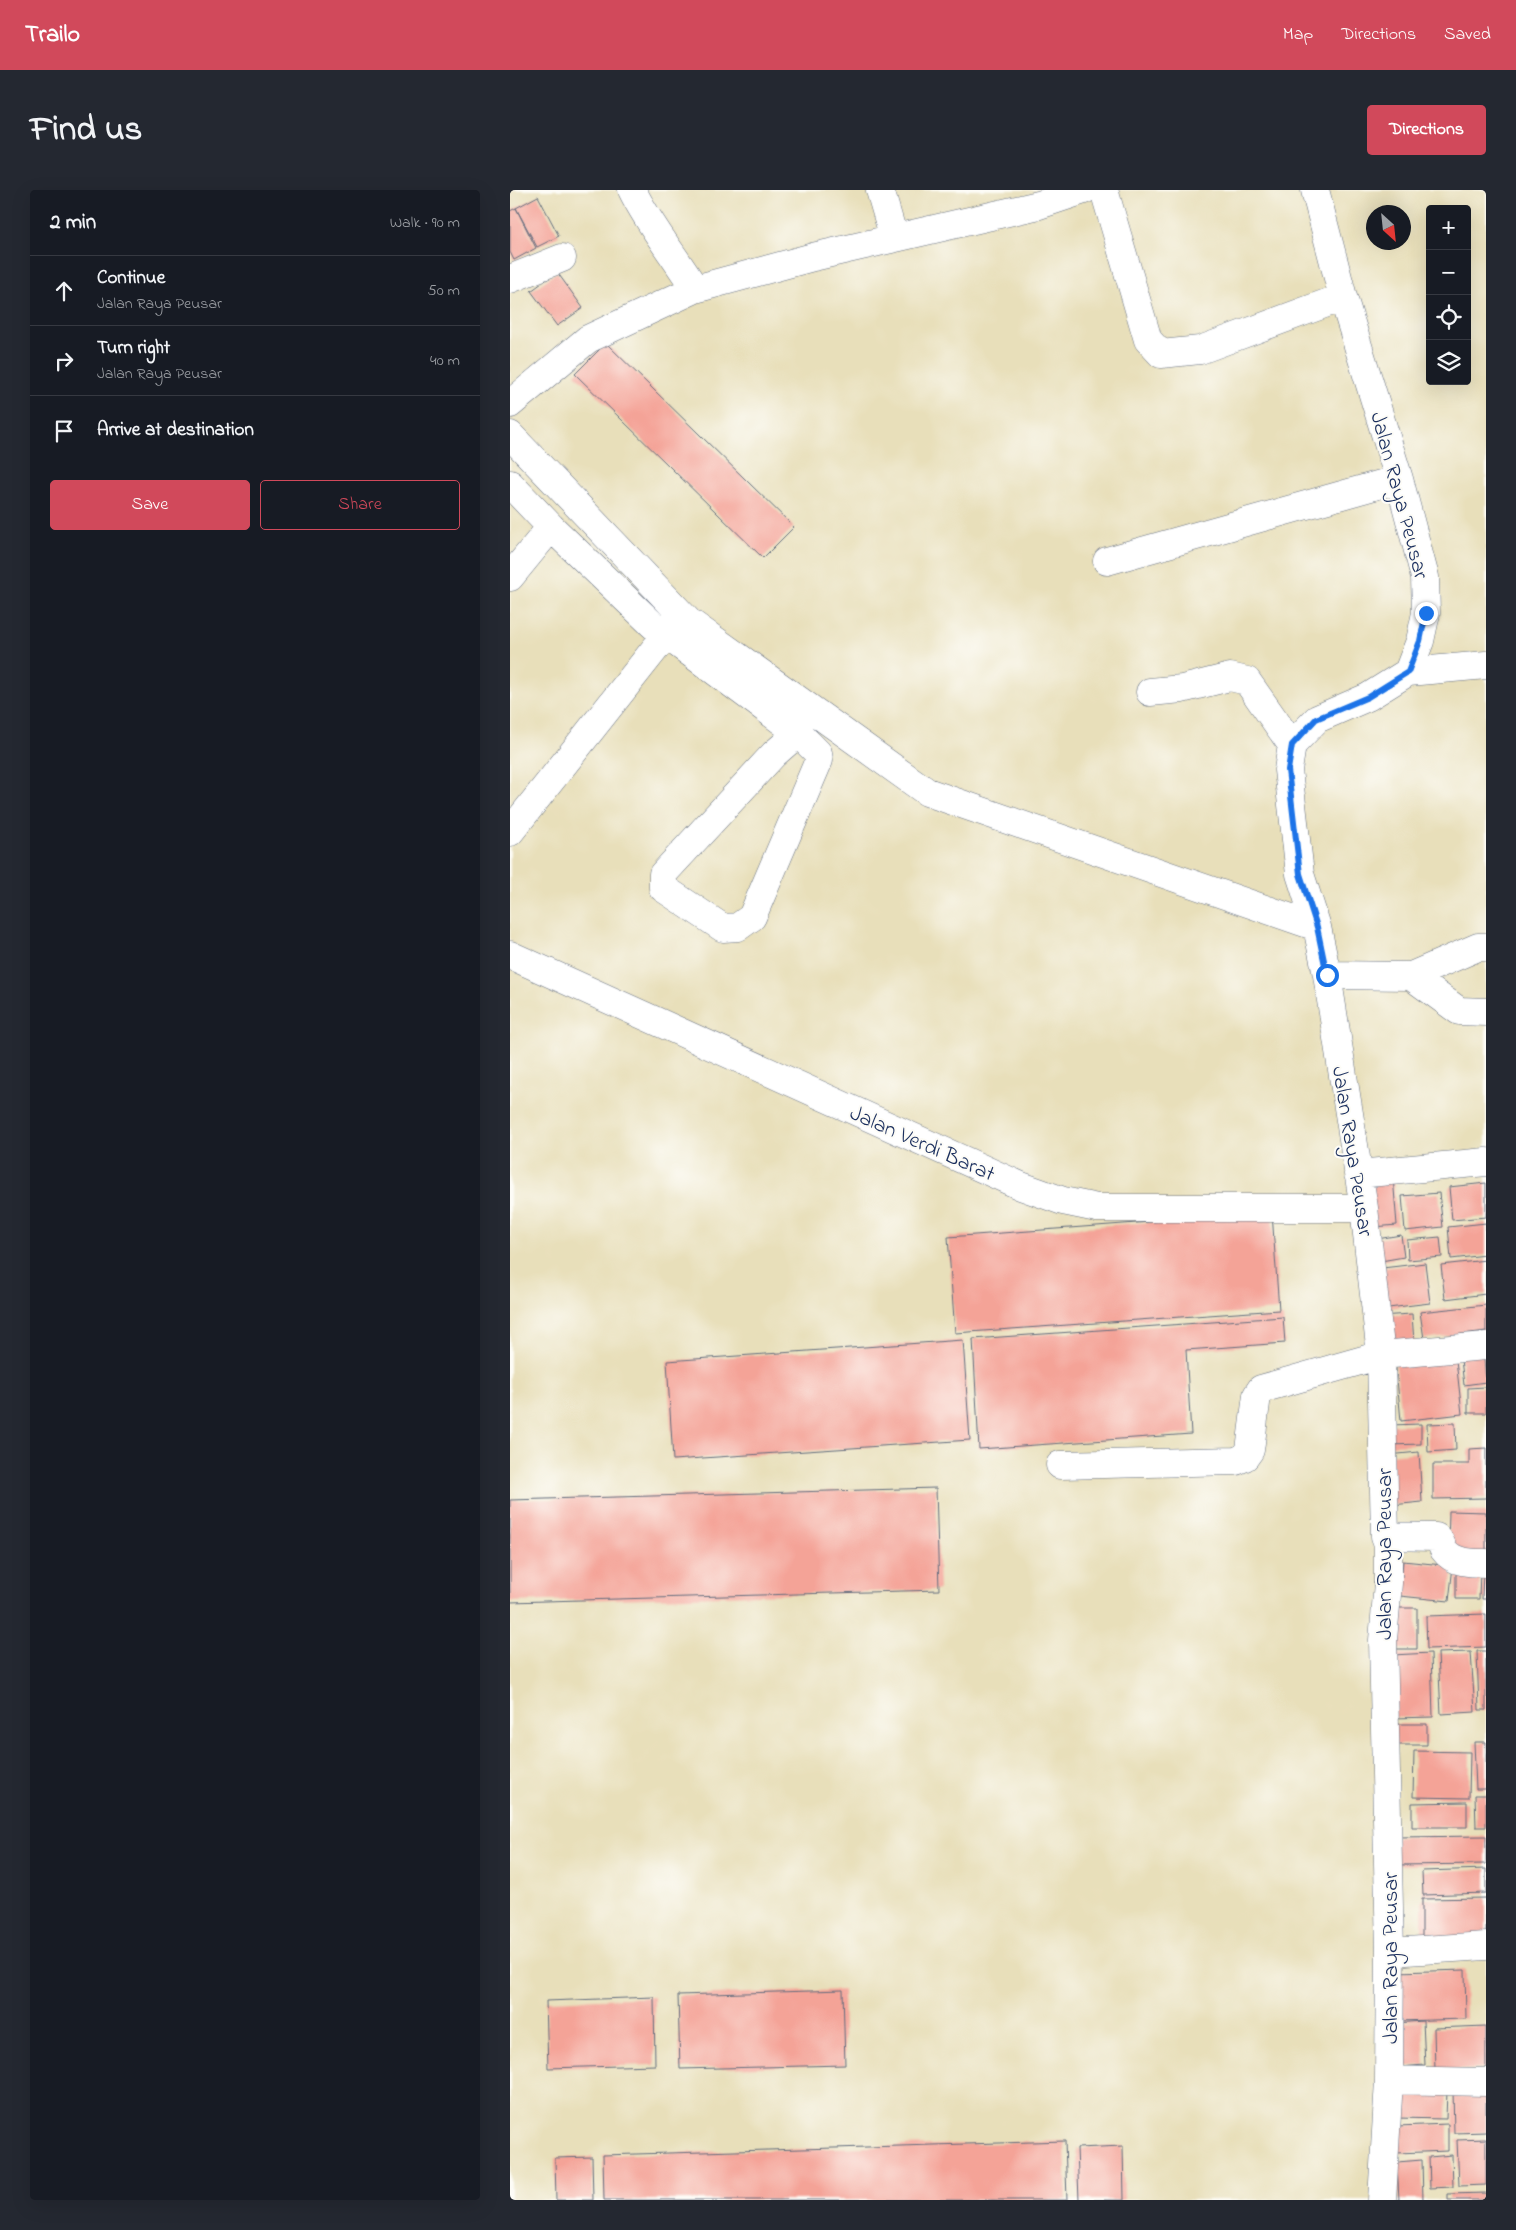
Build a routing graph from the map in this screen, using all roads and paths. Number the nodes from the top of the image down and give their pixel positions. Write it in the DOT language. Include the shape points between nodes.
graph roads {
  1 [pos="632,190"];
  2 [pos="880,190"];
  3 [pos="1084,190"];
  4 [pos="1104,190"];
  5 [pos="1315,190"];
  6 [pos="1037,198"];
  7 [pos="894,238"];
  8 [pos="562,258"];
  9 [pos="510,279"];
  10 [pos="695,289"];
  11 [pos="1343,297"];
  12 [pos="510,404"];
  13 [pos="510,435"];
  14 [pos="1399,479"];
  15 [pos="510,484"];
  16 [pos="551,527"];
  17 [pos="1107,561"];
  18 [pos="510,578"];
  19 [pos="666,635"];
  20 [pos="1486,665"];
  21 [pos="1408,672"];
  22 [pos="1150,692"];
  23 [pos="798,733"];
  24 [pos="1292,745"];
  25 [pos="510,832"];
  26 [pos="1317,927"];
  27 [pos="1486,947"];
  28 [pos="510,955"];
  29 [pos="1327,975"];
  30 [pos="1411,976"];
  31 [pos="1486,1012"];
  32 [pos="1486,1162"];
  33 [pos="1358,1174"];
  34 [pos="1364,1208"];
  35 [pos="1486,1346"];
  36 [pos="1381,1356"];
  37 [pos="1060,1465"];
  38 [pos="1385,1536"];
  39 [pos="1486,1564"];
  40 [pos="1486,1946"];
  41 [pos="1390,1952"];
  42 [pos="1389,2080"];
  43 [pos="1486,2082"];
  44 [pos="1382,2200"];
  1 -- 10 [label="street" via="645,217"];
  2 -- 7 [label="street"];
  3 -- 6 [label="street"];
  4 -- 11 [label="street" via="1148,340 1161,354 1200,350"];
  5 -- 11 [label="street, Jalan Raya Peusar"];
  6 -- 7 [label="street"];
  7 -- 10 [label="street"];
  8 -- 9 [label="street"];
  10 -- 12 [label="street" via="588,339"];
  11 -- 14 [label="street, Jalan Raya Peusar"];
  13 -- 26 [label="street" via="688,621 927,792"];
  14 -- 17 [label="street"];
  14 -- 21 [label="street, Jalan Raya Peusar" via="1425,577 1426,613"];
  15 -- 16 [label="street"];
  16 -- 18 [label="street"];
  16 -- 19 [label="street"];
  19 -- 23 [label="street"];
  19 -- 25 [label="street"];
  20 -- 21 [label="street"];
  21 -- 24 [label="street" via="1368,697 1316,719"];
  22 -- 24 [label="street" via="1182,689 1230,677 1247,680"];
  23 -- 23 [label="street" via="818,753 819,760 752,917 738,928 722,928 663,888 663,874 774,754"];
  24 -- 26 [label="street, Jalan Raya Peusar" via="1288,770 1300,874"];
  26 -- 29 [label="street, Jalan Raya Peusar"];
  27 -- 30 [label="street" via="1478,947"];
  28 -- 34 [label="street, Jalan Verdi Barat" via="1021,1186 1063,1201 1097,1208"];
  29 -- 30 [label="street"];
  29 -- 33 [label="street, Jalan Raya Peusar"];
  30 -- 31 [label="street" via="1459,1011"];
  32 -- 33 [label="street"];
  33 -- 34 [label="street, Jalan Raya Peusar"];
  34 -- 36 [label="street, Jalan Raya Peusar"];
  35 -- 36 [label="street"];
  36 -- 37 [label="street" via="1261,1389 1257,1396 1250,1450 1236,1461"];
  36 -- 38 [label="street, Jalan Raya Peusar"];
  38 -- 39 [label="street" via="1436,1537 1446,1553 1459,1561"];
  38 -- 41 [label="street, Jalan Raya Peusar" via="1388,1584 1383,1640"];
  40 -- 41 [label="street"];
  41 -- 42 [label="street, Jalan Raya Peusar"];
  42 -- 43 [label="street"];
  42 -- 44 [label="street, Jalan Raya Peusar"];
}
